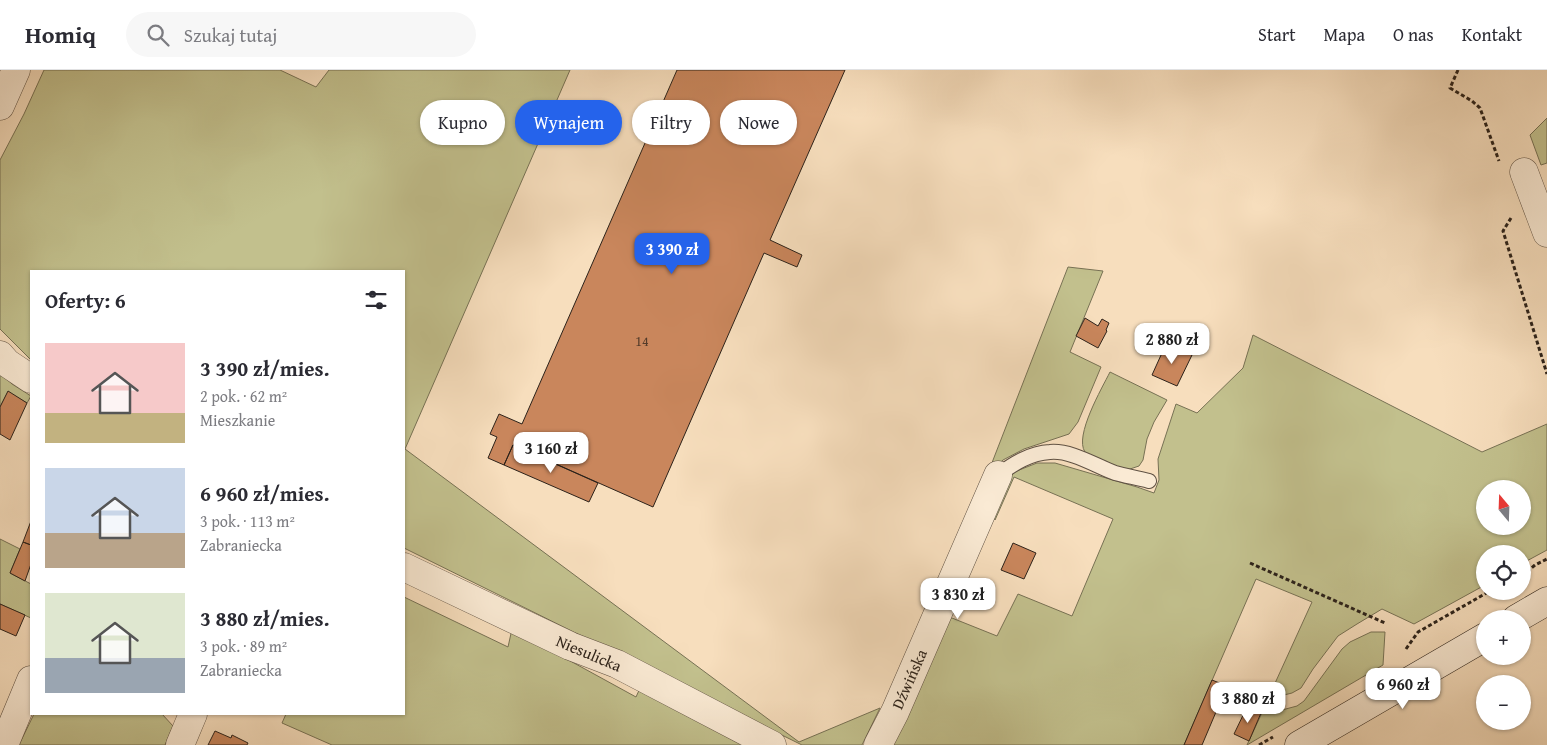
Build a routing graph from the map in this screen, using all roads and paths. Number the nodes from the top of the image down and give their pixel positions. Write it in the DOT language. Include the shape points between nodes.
graph roads {
  1 [pos="16,70"];
  2 [pos="1458,70"];
  3 [pos="0,106"];
  4 [pos="1512,168"];
  5 [pos="1512,214"];
  6 [pos="1547,233"];
  7 [pos="0,354"];
  8 [pos="1547,374"];
  9 [pos="30,379"];
  10 [pos="998,475"];
  11 [pos="1149,481"];
  12 [pos="1547,559"];
  13 [pos="1250,563"];
  14 [pos="405,567"];
  15 [pos="1531,568"];
  16 [pos="1547,601"];
  17 [pos="1531,610"];
  18 [pos="1385,623"];
  19 [pos="1476,642"];
  20 [pos="30,682"];
  21 [pos="4,745"];
  22 [pos="772,745"];
  23 [pos="878,745"];
  24 [pos="1299,745"];
  1 -- 3 [label="street"];
  2 -- 4 [label="path" via="1450,88 1480,108"];
  4 -- 6 [label="street"];
  5 -- 8 [label="path" via="1503,231"];
  7 -- 9 [label="street"];
  10 -- 11 [label="lane" via="1016,462 1051,452 1065,453 1117,473"];
  10 -- 23 [label="street, Dźwińska"];
  12 -- 15 [label="path"];
  13 -- 18 [label="path"];
  14 -- 22 [label="street, Niesulicka" via="570,646 616,664"];
  16 -- 17 [label="street"];
  19 -- 24 [label="street"];
  20 -- 21 [label="street"];
}
